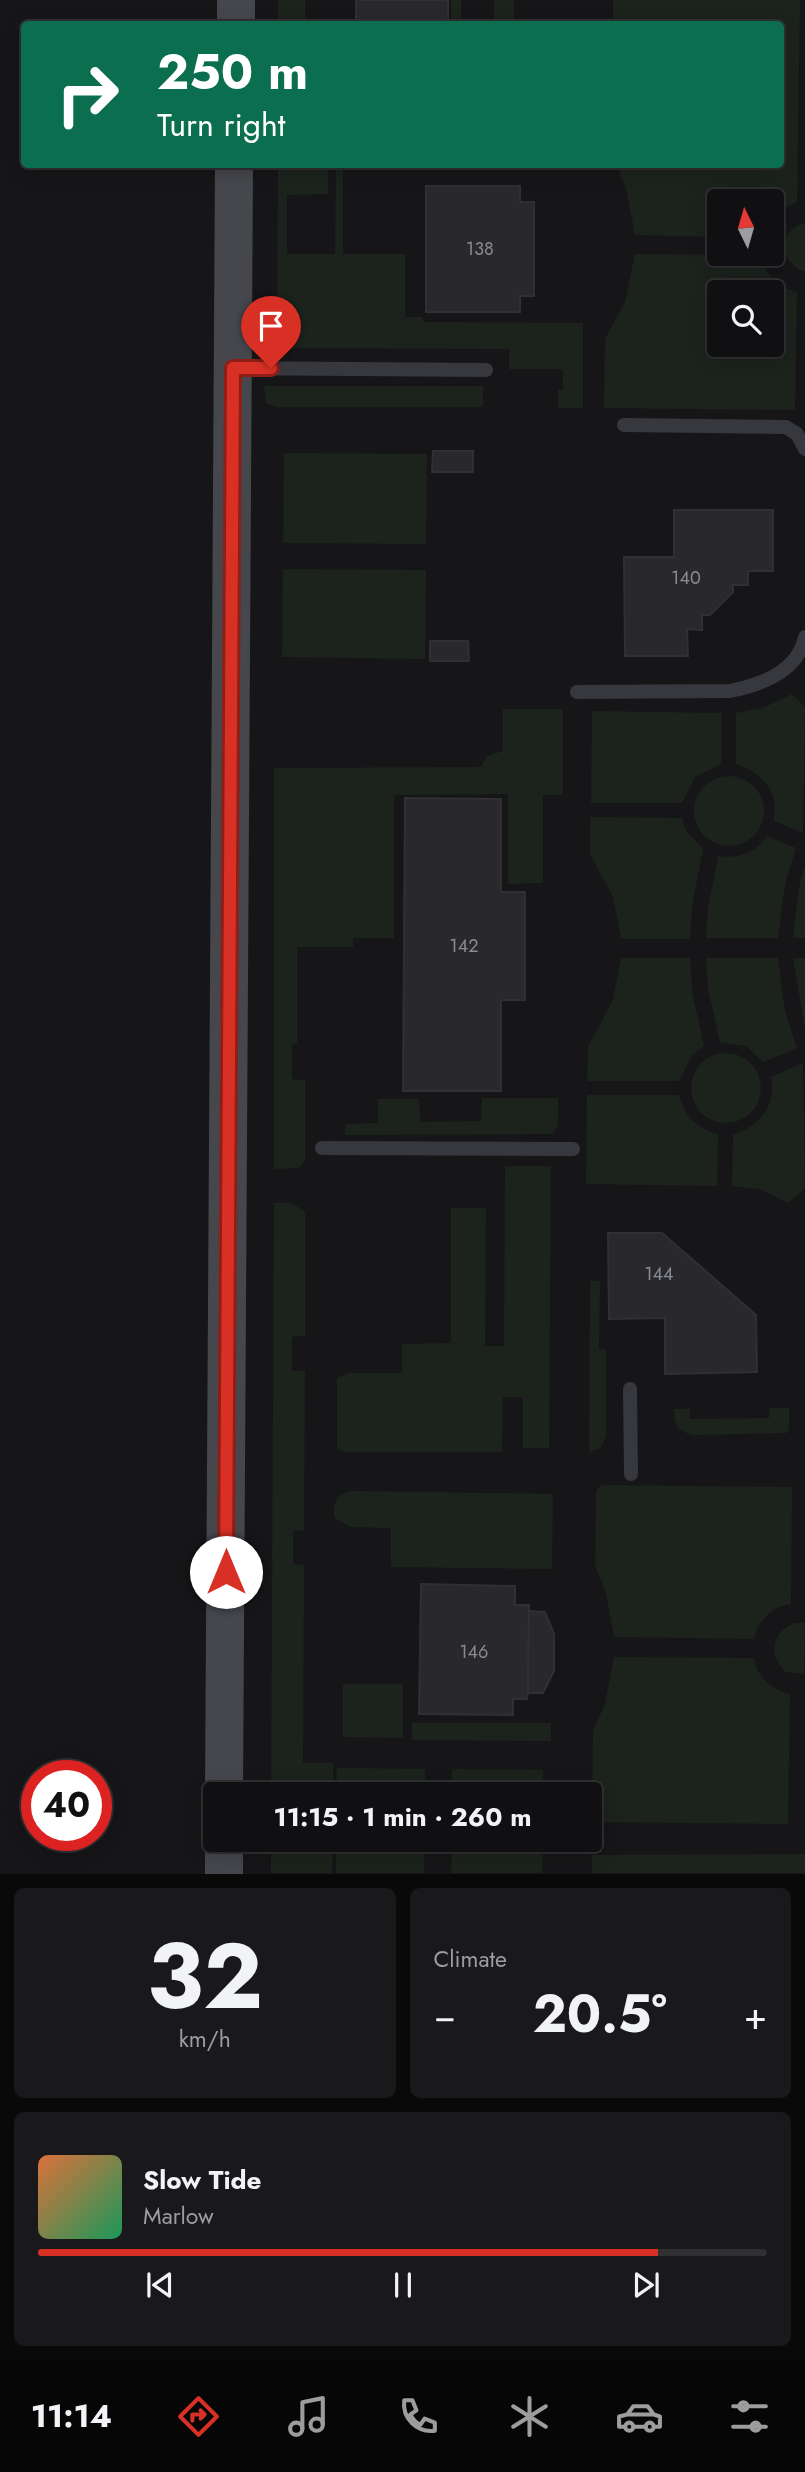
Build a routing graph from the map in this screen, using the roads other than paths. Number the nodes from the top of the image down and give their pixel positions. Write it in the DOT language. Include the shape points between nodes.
graph roads {
  1 [pos="236,0"];
  2 [pos="236,21"];
  3 [pos="234,168"];
  4 [pos="233,368"];
  5 [pos="486,370"];
  6 [pos="624,425"];
  7 [pos="805,449"];
  8 [pos="805,637"];
  9 [pos="577,692"];
  10 [pos="322,1148"];
  11 [pos="573,1149"];
  12 [pos="630,1390"];
  13 [pos="631,1474"];
  14 [pos="225,1782"];
  15 [pos="224,1852"];
  16 [pos="224,1874"];
  1 -- 2 [label="street"];
  3 -- 4 [label="street"];
  4 -- 5 [label="lane"];
  4 -- 14 [label="street"];
  6 -- 7 [label="lane" via="786,427 797,434"];
  8 -- 9 [label="lane" via="792,662 751,687"];
  10 -- 11 [label="lane"];
  12 -- 13 [label="lane"];
  15 -- 16 [label="street"];
}
